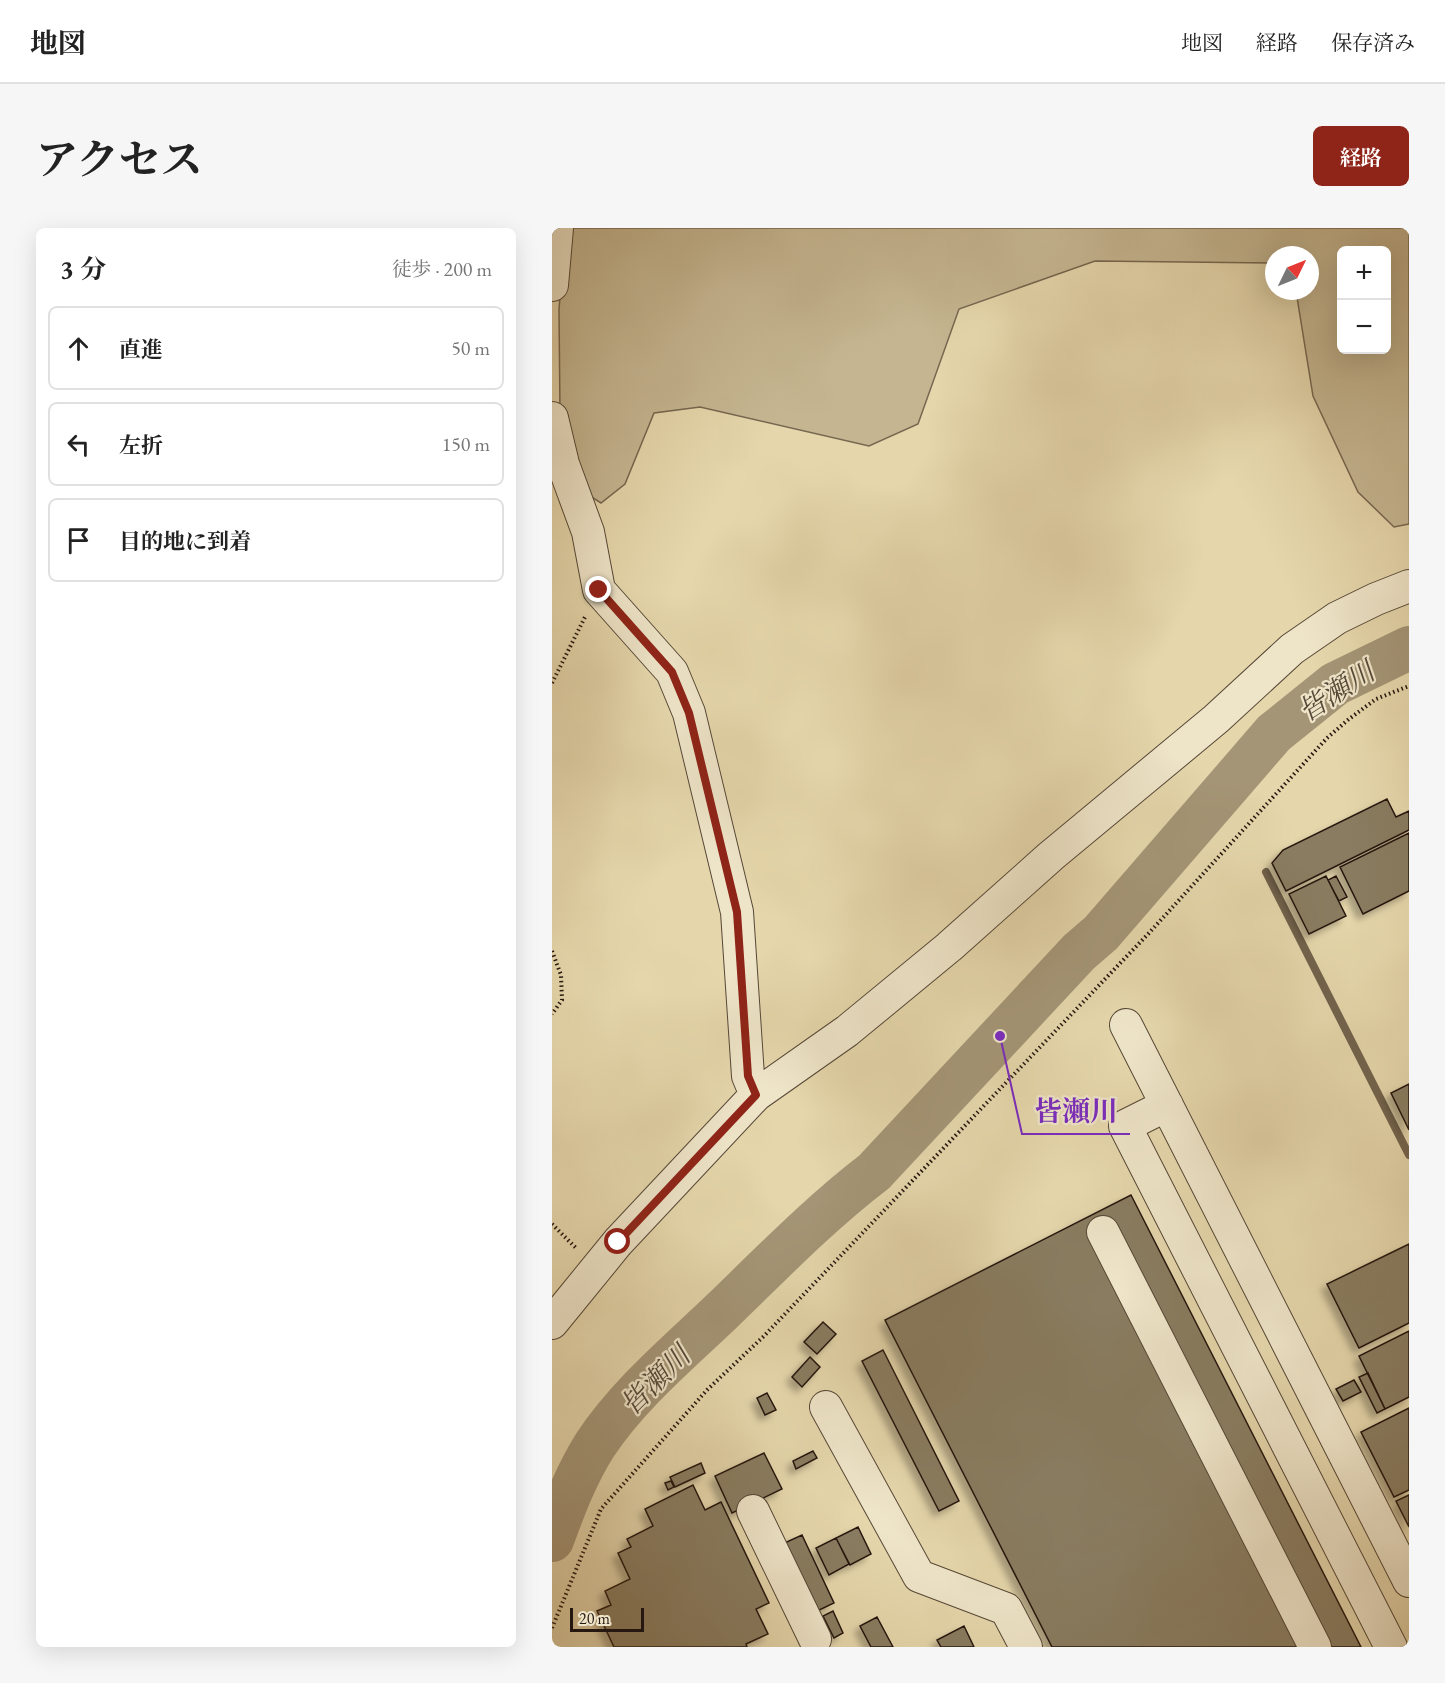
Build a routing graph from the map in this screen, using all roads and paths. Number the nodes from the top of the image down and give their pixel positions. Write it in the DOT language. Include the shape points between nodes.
graph roads {
  1 [pos="557,228"];
  2 [pos="552,285"];
  3 [pos="552,418"];
  4 [pos="1408,586"];
  5 [pos="599,590"];
  6 [pos="552,683"];
  7 [pos="1409,686"];
  8 [pos="552,951"];
  9 [pos="552,1014"];
  10 [pos="1126,1025"];
  11 [pos="756,1095"];
  12 [pos="1167,1105"];
  13 [pos="552,1224"];
  14 [pos="1103,1232"];
  15 [pos="597,1269"];
  16 [pos="552,1323"];
  17 [pos="826,1407"];
  18 [pos="753,1511"];
  19 [pos="1409,1581"];
  20 [pos="552,1628"];
  21 [pos="811,1644"];
  22 [pos="1026,1647"];
  23 [pos="1315,1647"];
  24 [pos="1391,1647"];
  1 -- 2 [label="street"];
  3 -- 5 [label="street" via="563,464 588,532"];
  4 -- 11 [label="street" via="1337,618 1292,649 940,954 847,1030"];
  5 -- 6 [label="path"];
  5 -- 11 [label="street" via="672,672 689,713 737,912 748,1076"];
  7 -- 20 [label="path" via="1376,699 1328,738 1149,933 764,1336 707,1390 602,1509"];
  8 -- 9 [label="path" via="561,975 562,1000"];
  10 -- 12 [label="street"];
  11 -- 15 [label="street"];
  12 -- 19 [label="street"];
  12 -- 24 [label="street" via="1125,1126"];
  13 -- 15 [label="path"];
  14 -- 23 [label="street"];
  15 -- 16 [label="street"];
  17 -- 22 [label="street" via="919,1576 1006,1609"];
  18 -- 21 [label="street"];
}
